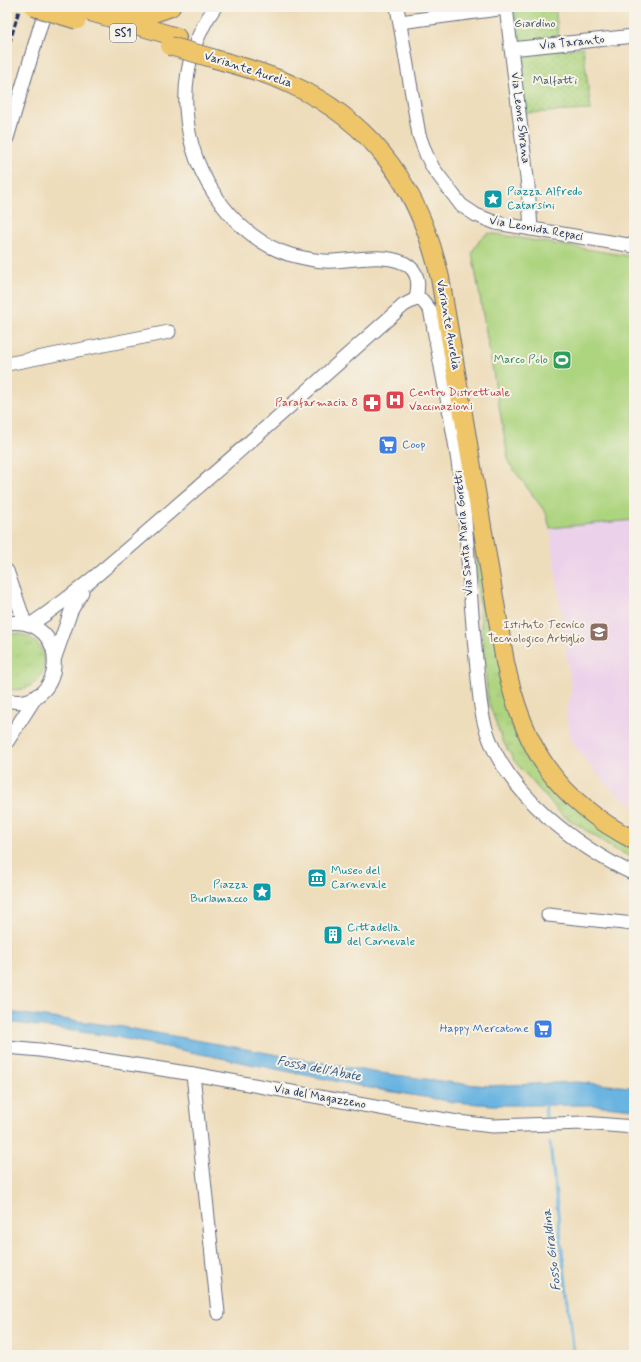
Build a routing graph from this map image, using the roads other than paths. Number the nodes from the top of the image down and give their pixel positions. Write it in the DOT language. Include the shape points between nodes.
graph roads {
  1 [pos="34,7"];
  2 [pos="46,7"];
  3 [pos="171,7"];
  4 [pos="215,7"];
  5 [pos="397,7"];
  6 [pos="506,8"];
  7 [pos="77,12"];
  8 [pos="111,18"];
  9 [pos="400,22"];
  10 [pos="634,36"];
  11 [pos="173,41"];
  12 [pos="511,49"];
  13 [pos="213,53"];
  14 [pos="7,138"];
  15 [pos="531,229"];
  16 [pos="634,246"];
  17 [pos="416,299"];
  18 [pos="169,332"];
  19 [pos="7,364"];
  20 [pos="7,571"];
  21 [pos="92,580"];
  22 [pos="7,623"];
  23 [pos="28,624"];
  24 [pos="55,657"];
  25 [pos="37,695"];
  26 [pos="7,700"];
  27 [pos="7,742"];
  28 [pos="634,828"];
  29 [pos="634,840"];
  30 [pos="634,874"];
  31 [pos="548,915"];
  32 [pos="634,924"];
  33 [pos="7,1047"];
  34 [pos="193,1074"];
  35 [pos="634,1127"];
  36 [pos="218,1313"];
  1 -- 7 [label="highway, Variante Aurelia / SS1, bridge"];
  2 -- 14 [label="street"];
  3 -- 8 [label="highway" via="151,14"];
  4 -- 17 [label="street" via="197,37 188,69 185,97 187,126 194,156 216,197 246,230 286,253 306,259 329,261 385,258 406,264 414,270 417,277"];
  5 -- 9 [label="street, Via Leonida Repaci"];
  6 -- 9 [label="street"];
  6 -- 12 [label="street, Via Leone Sbrana"];
  7 -- 8 [label="highway, Variante Aurelia / SS1"];
  7 -- 11 [label="highway, Variante Aurelia / SS1"];
  8 -- 11 [label="highway, Variante Aurelia / SS1"];
  9 -- 15 [label="street, Via Leonida Repaci" via="418,136 433,168 468,210 490,222"];
  10 -- 12 [label="street, Via Taranto"];
  11 -- 13 [label="highway, Variante Aurelia / SS1"];
  12 -- 15 [label="street, Via Leone Sbrana"];
  13 -- 28 [label="highway, Variante Aurelia / SS1" via="276,66 336,97 390,145 422,192 439,232 447,264 514,652 529,714 544,744 571,781 595,804"];
  13 -- 29 [label="highway, Variante Aurelia / SS1" via="289,83 328,105 351,122 371,142 396,169 407,187 429,237 440,278 505,662 515,705 532,745 557,781 588,812"];
  15 -- 16 [label="street, Via Leonida Repaci"];
  17 -- 21 [label="street" via="404,305"];
  17 -- 30 [label="street, Via Santa Maria Goretti" via="424,302 430,310 457,459 464,508 475,652 487,733 505,767 522,790 542,810 581,844"];
  18 -- 19 [label="street"];
  20 -- 23 [label="street"];
  21 -- 23 [label="street" via="62,604"];
  21 -- 24 [label="street" via="77,598"];
  22 -- 23 [label="street"];
  23 -- 24 [label="street" via="49,641"];
  24 -- 25 [label="street" via="52,677"];
  25 -- 26 [label="street" via="25,701"];
  25 -- 27 [label="street"];
  31 -- 32 [label="street"];
  33 -- 34 [label="street, Via del Magazzeno"];
  34 -- 35 [label="street, Via del Magazzeno" via="457,1122 493,1126 583,1123"];
  34 -- 36 [label="street"];
}
